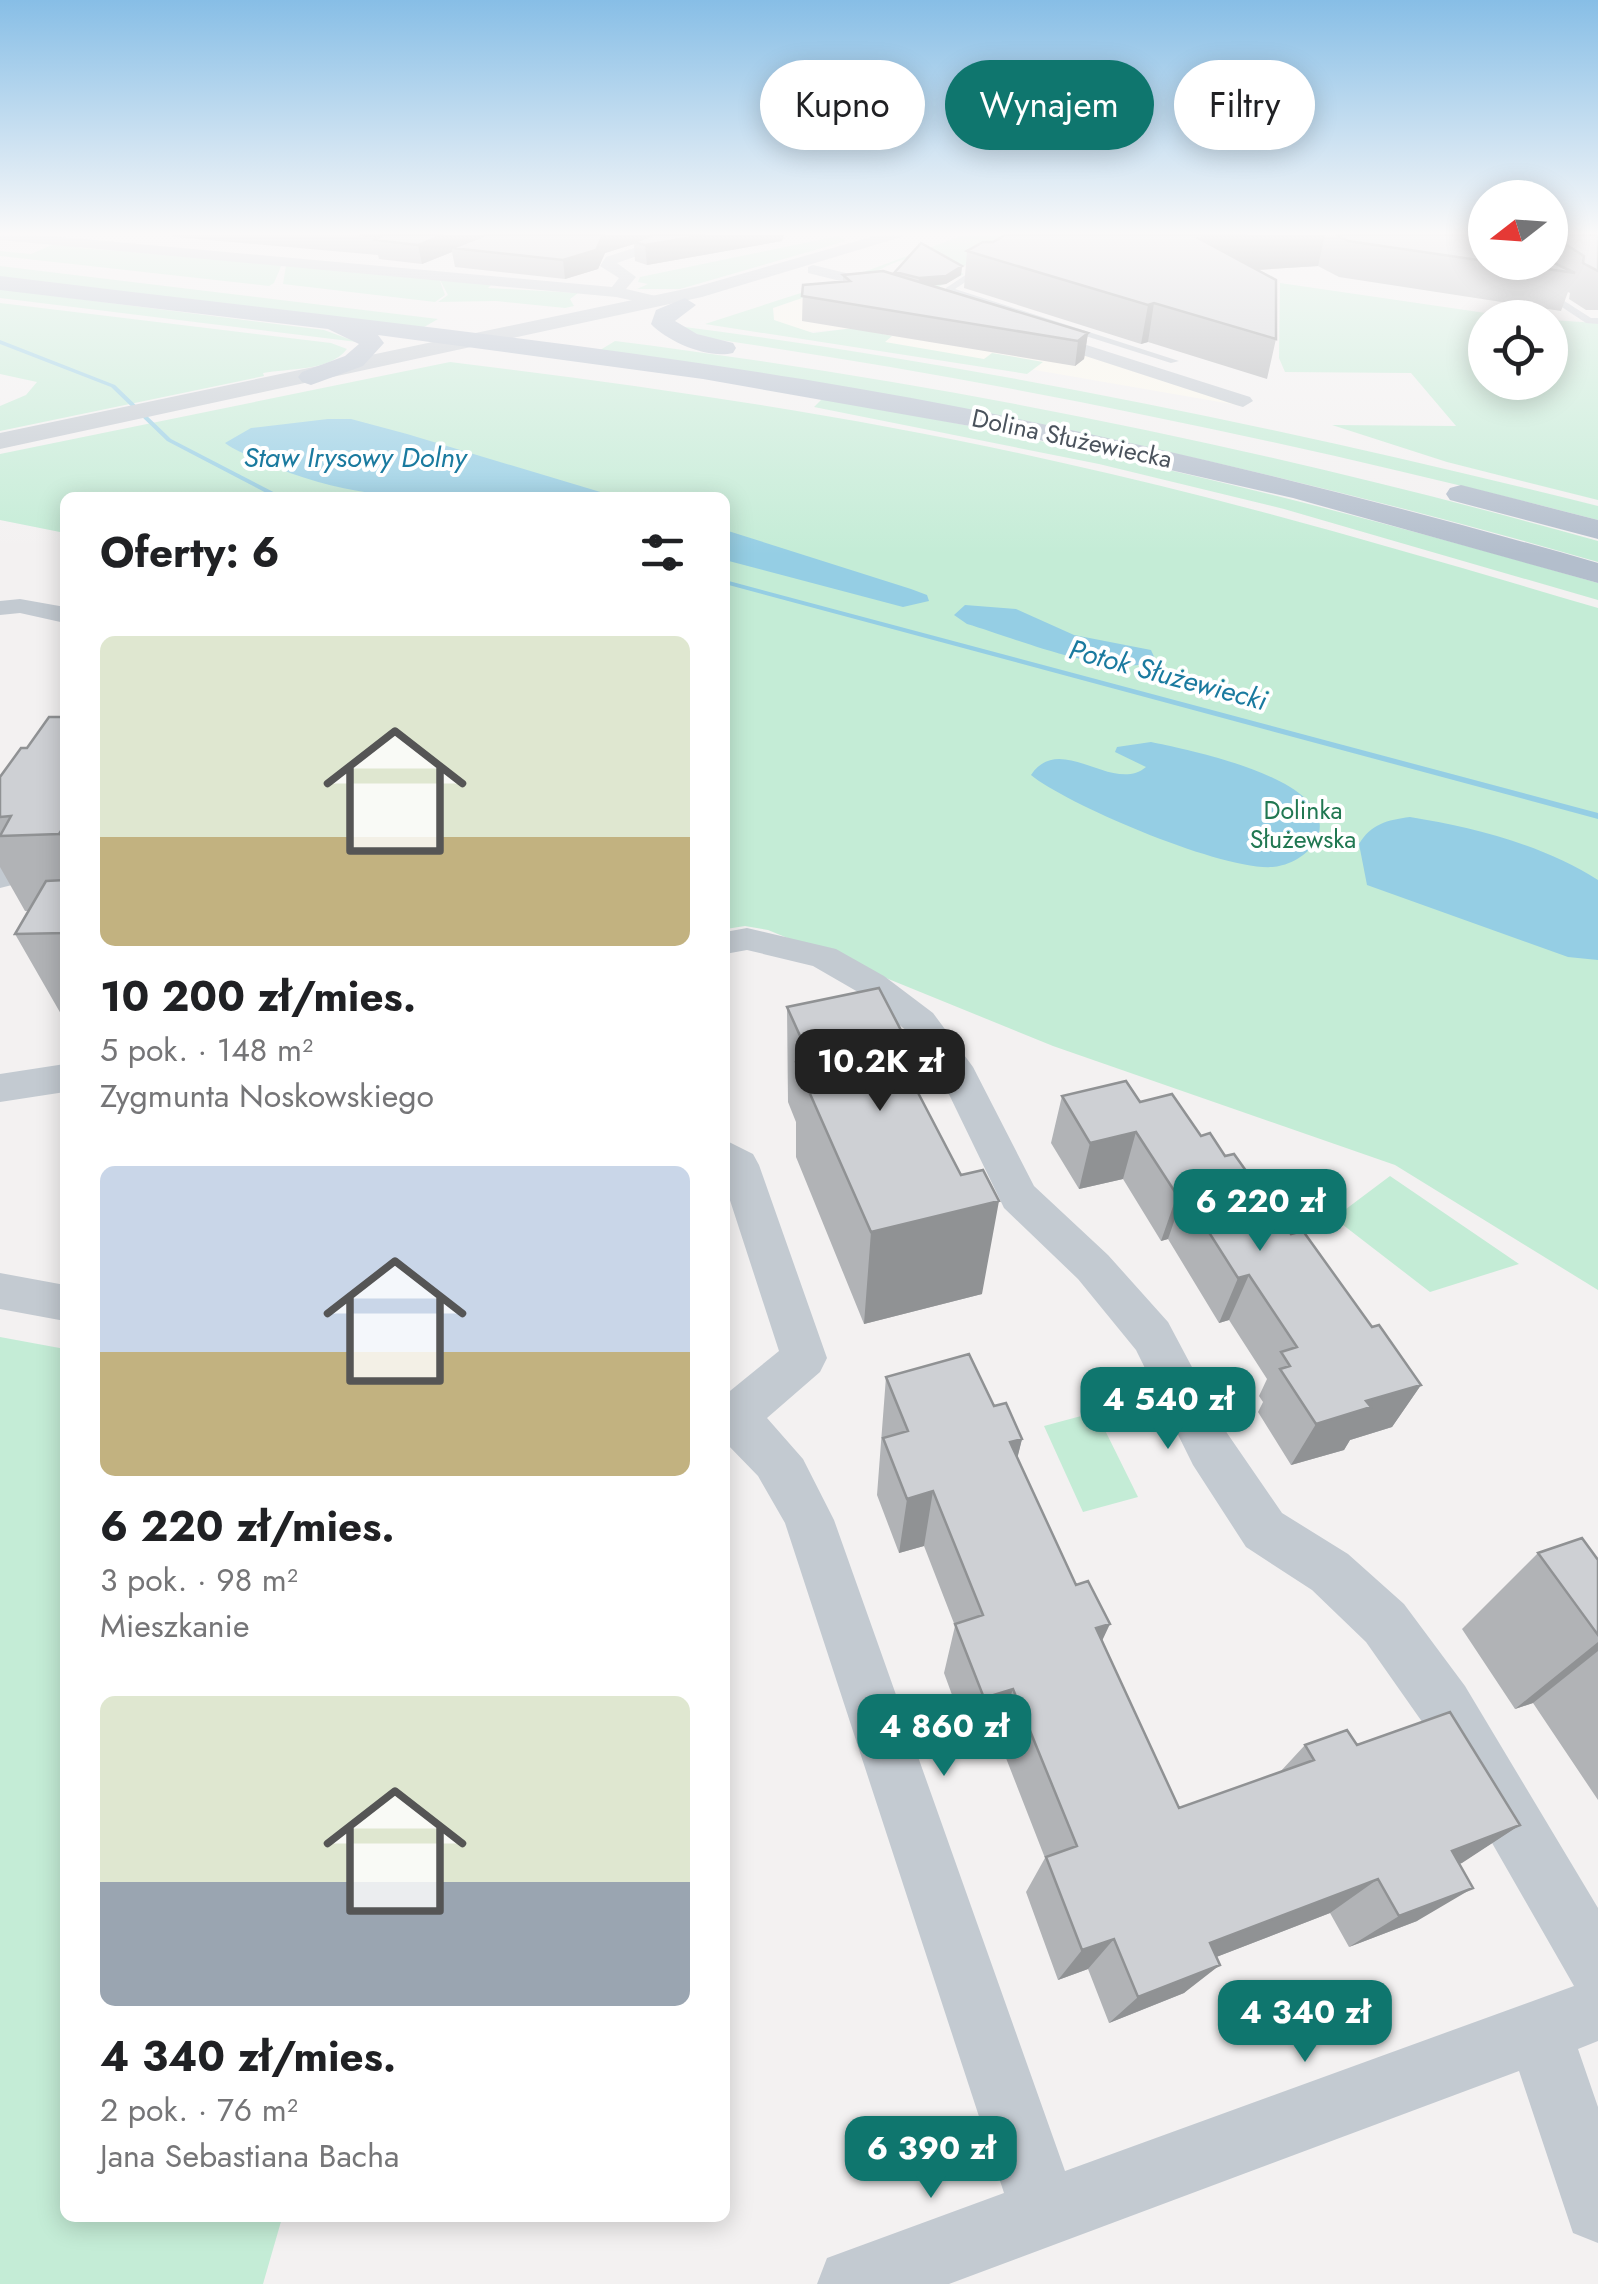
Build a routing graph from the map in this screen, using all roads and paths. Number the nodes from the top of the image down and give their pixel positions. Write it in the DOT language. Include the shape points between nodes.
graph roads {
  1 [pos="371,342"];
  2 [pos="458,342"];
  3 [pos="466,342"];
  4 [pos="503,342"];
  5 [pos="671,342"];
  6 [pos="699,342"];
  7 [pos="1071,342"];
  8 [pos="1104,342"];
  9 [pos="491,344"];
  10 [pos="724,348"];
  11 [pos="756,352"];
  12 [pos="1174,361"];
  13 [pos="311,377"];
  14 [pos="1243,401"];
  15 [pos="0,441"];
  16 [pos="1427,485"];
  17 [pos="1598,530"];
  18 [pos="1598,572"];
  19 [pos="0,608"];
  20 [pos="60,615"];
  21 [pos="60,752"];
  22 [pos="0,878"];
  23 [pos="730,941"];
  24 [pos="60,1079"];
  25 [pos="0,1088"];
  26 [pos="730,1159"];
  27 [pos="0,1291"];
  28 [pos="60,1302"];
  29 [pos="730,1416"];
  30 [pos="730,1420"];
  31 [pos="1598,1967"];
  32 [pos="1569,2019"];
  33 [pos="1598,2208"];
  34 [pos="1045,2212"];
  35 [pos="853,2284"];
  1 -- 13 [label="main road" via="358,359"];
  2 -- 13 [label="street"];
  3 -- 9 [label="main road, Dolina Służewiecka"];
  4 -- 9 [label="street"];
  5 -- 10 [label="main road"];
  6 -- 10 [label="main road"];
  7 -- 14 [label="street"];
  8 -- 12 [label="lane"];
  9 -- 13 [label="street"];
  9 -- 18 [label="main road, Dolina Służewiecka" via="718,373 1058,434 1358,505"];
  10 -- 11 [label="main road"];
  13 -- 15 [label="street"];
  16 -- 17 [label="main road"];
  19 -- 20 [label="street"];
  21 -- 22 [label="street"];
  23 -- 31 [label="street" via="824,957 920,1022 960,1077 1019,1197 1093,1267 1152,1336 1210,1449 1264,1530 1330,1572 1385,1622 1445,1706"];
  24 -- 25 [label="street"];
  26 -- 29 [label="street" via="739,1165 804,1358"];
  27 -- 28 [label="street"];
  30 -- 34 [label="street" via="767,1450 808,1520"];
  32 -- 33 [label="street"];
  32 -- 34 [label="street"];
  34 -- 35 [label="street"];
}
